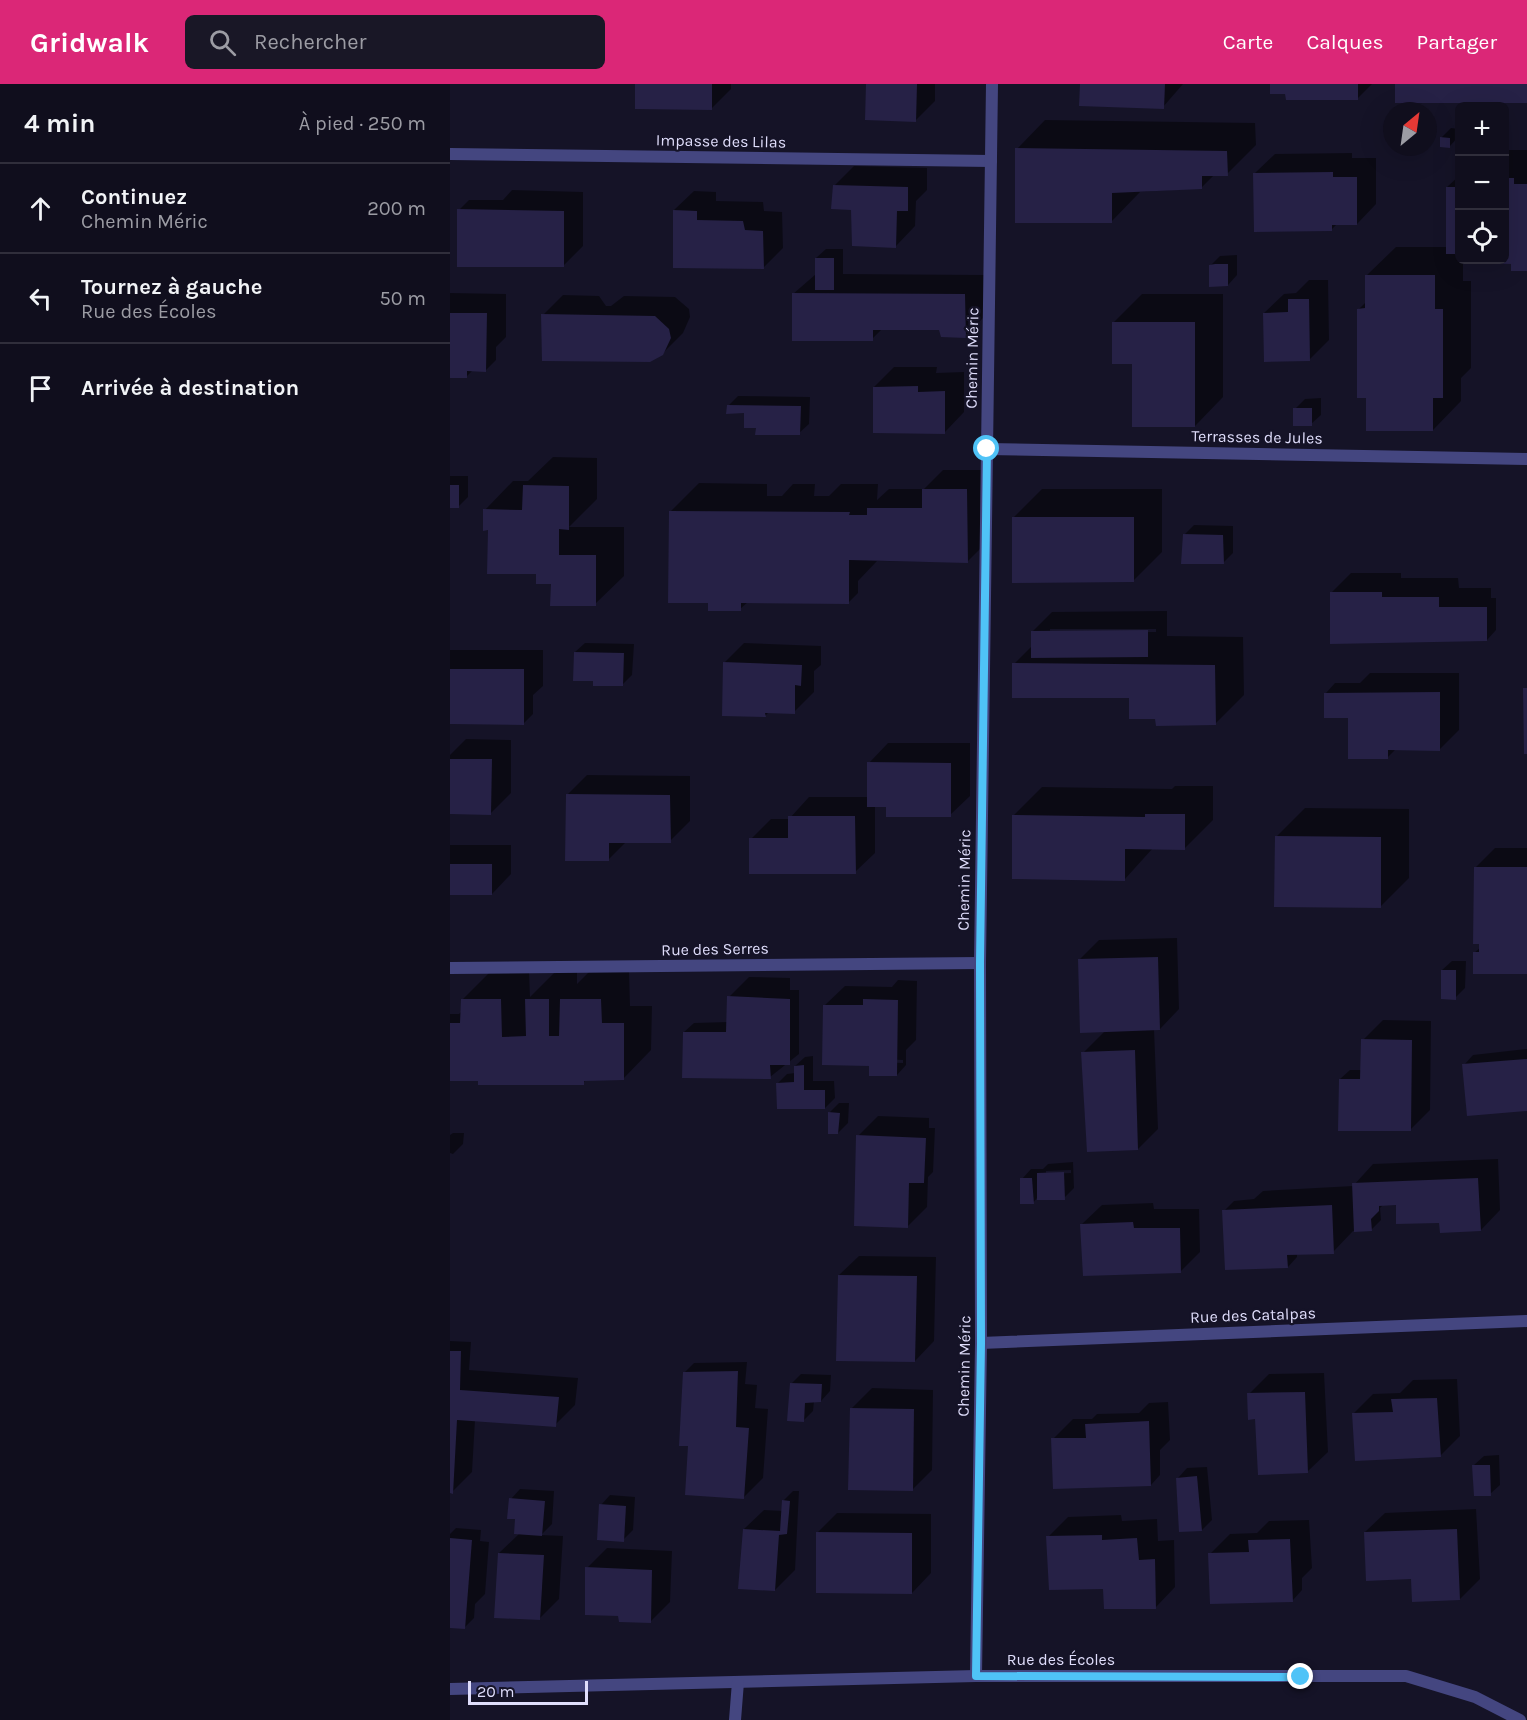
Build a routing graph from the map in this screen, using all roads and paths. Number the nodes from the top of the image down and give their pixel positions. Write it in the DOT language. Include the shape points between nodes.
graph roads {
  1 [pos="992,84"];
  2 [pos="450,154"];
  3 [pos="991,161"];
  4 [pos="987,449"];
  5 [pos="1527,459"];
  6 [pos="980,963"];
  7 [pos="450,968"];
  8 [pos="1527,1321"];
  9 [pos="981,1343"];
  10 [pos="976,1676"];
  11 [pos="738,1682"];
  12 [pos="450,1689"];
  13 [pos="735,1720"];
  14 [pos="1520,1720"];
  1 -- 3 [label="street, Chemin Méric"];
  2 -- 3 [label="street, Impasse des Lilas"];
  3 -- 4 [label="street, Chemin Méric"];
  4 -- 5 [label="street, Terrasses de Jules"];
  4 -- 6 [label="street, Chemin Méric"];
  6 -- 7 [label="street, Rue des Serres"];
  6 -- 9 [label="street, Chemin Méric"];
  8 -- 9 [label="street, Rue des Catalpas"];
  9 -- 10 [label="street, Chemin Méric"];
  10 -- 11 [label="street, Rue des Écoles"];
  10 -- 14 [label="street, Rue des Écoles" via="1406,1676 1475,1697"];
  11 -- 12 [label="street, Rue des Écoles"];
  11 -- 13 [label="street"];
}
